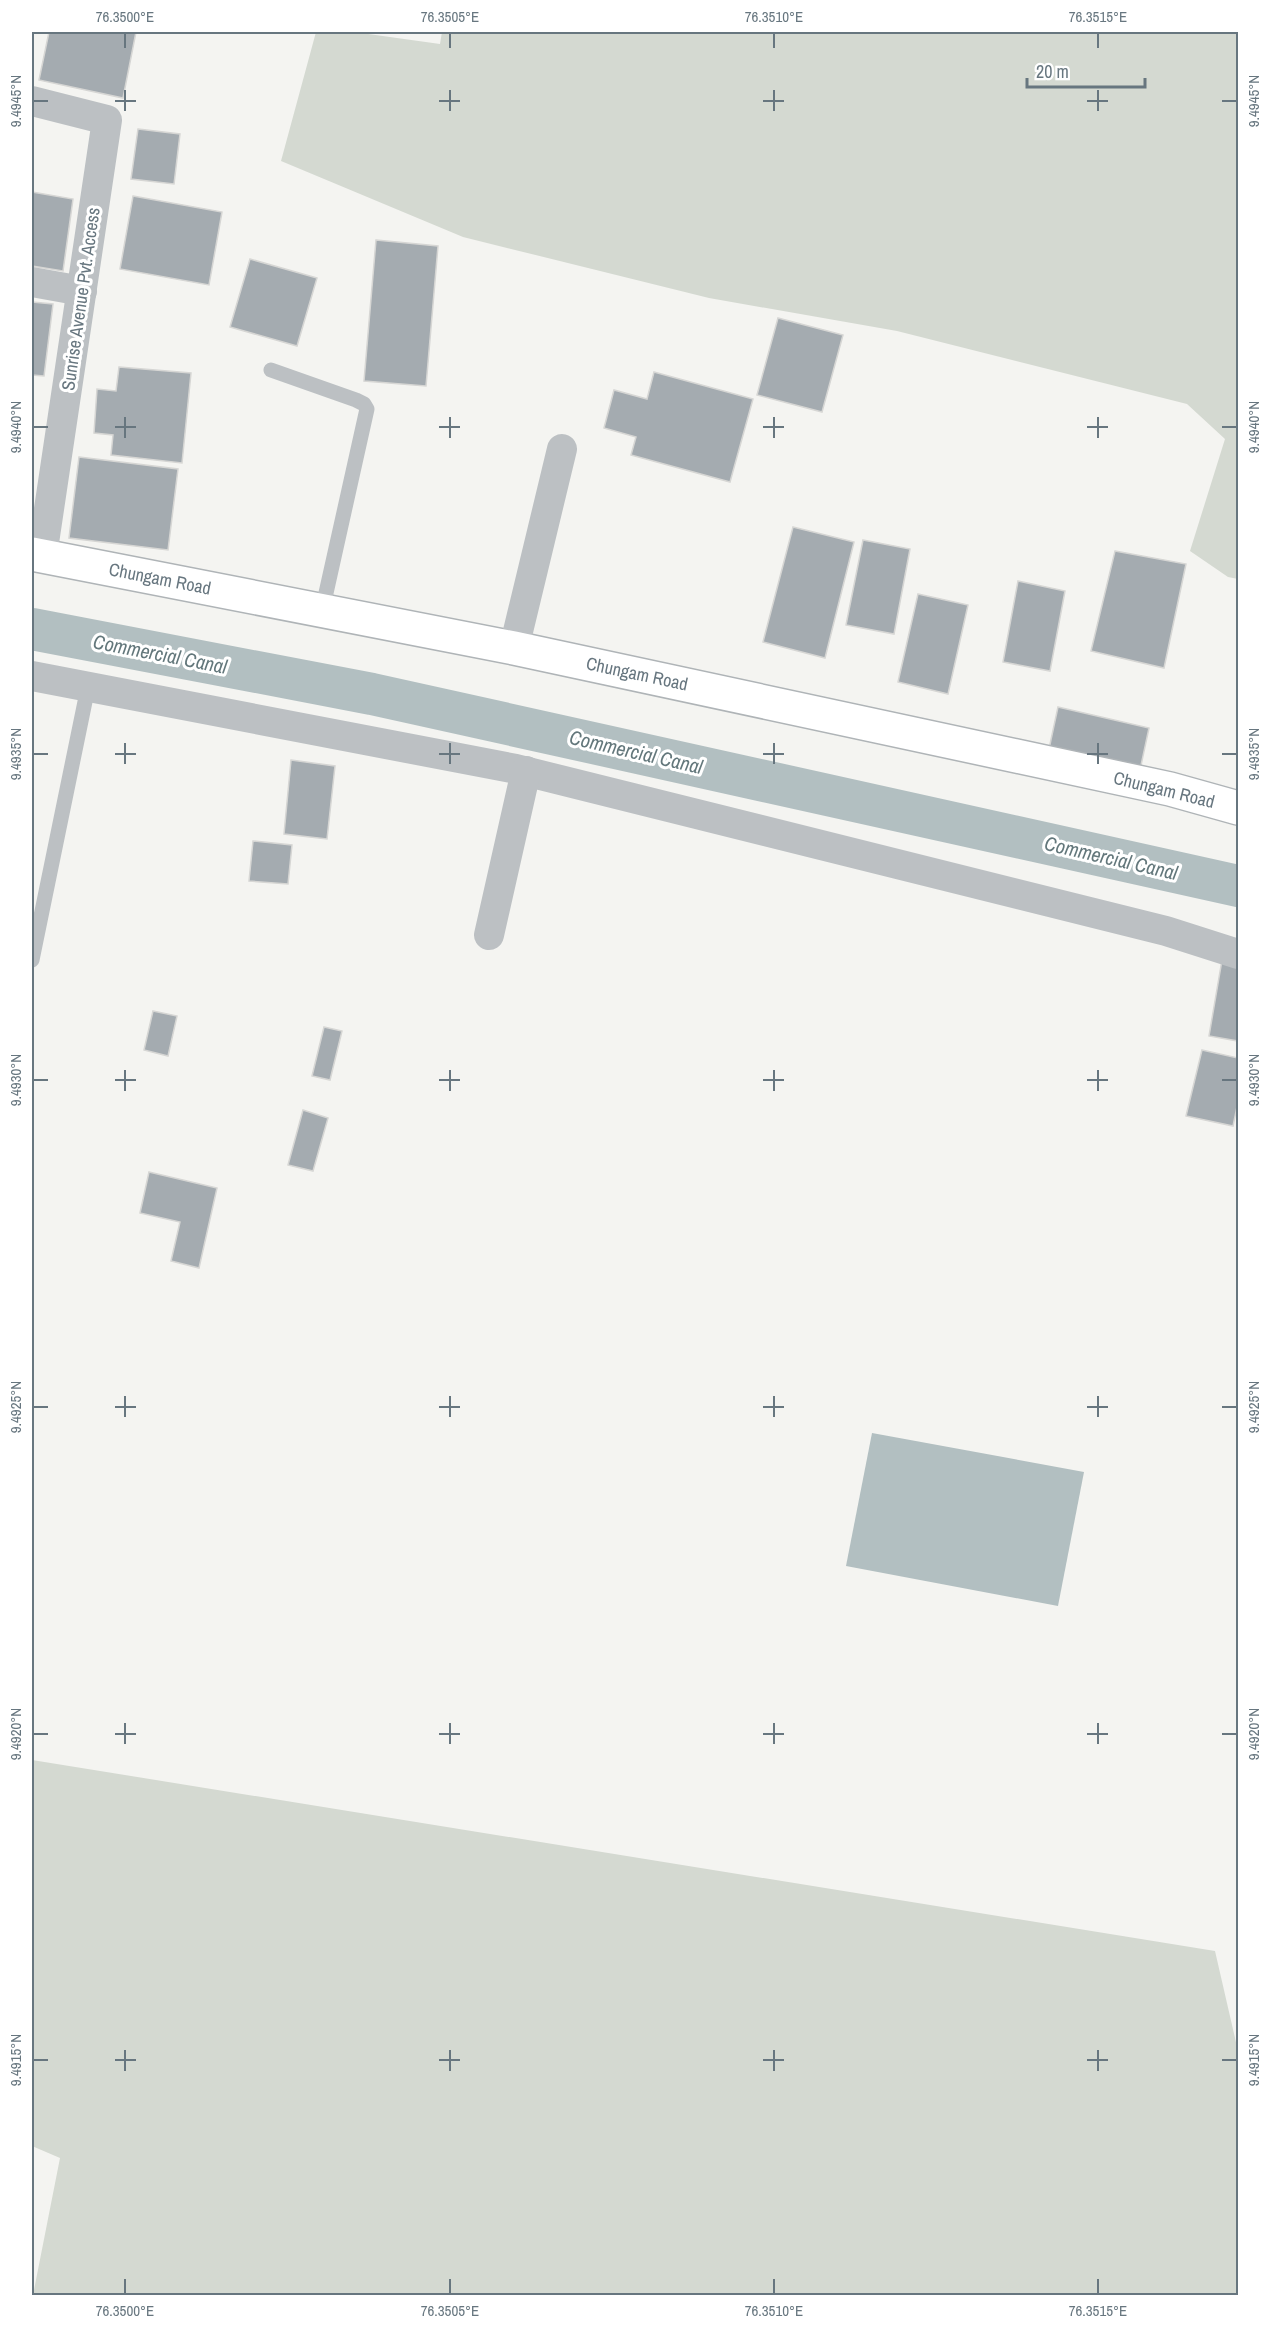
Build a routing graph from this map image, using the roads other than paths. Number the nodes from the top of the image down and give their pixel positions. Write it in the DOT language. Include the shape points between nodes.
graph roads {
  1 [pos="32,101"];
  2 [pos="32,282"];
  3 [pos="82,291"];
  4 [pos="271,370"];
  5 [pos="45,449"];
  6 [pos="562,450"];
  7 [pos="37,555"];
  8 [pos="322,611"];
  9 [pos="514,648"];
  10 [pos="32,676"];
  11 [pos="88,687"];
  12 [pos="526,771"];
  13 [pos="1239,808"];
  14 [pos="489,935"];
  15 [pos="1239,954"];
  16 [pos="32,960"];
  1 -- 3 [label="street, Sunrise Avenue Pvt. Access" via="107,120"];
  2 -- 3 [label="street"];
  3 -- 5 [label="street, Sunrise Avenue Pvt. Access"];
  4 -- 8 [label="lane" via="356,400 367,409"];
  5 -- 7 [label="street, Sunrise Avenue Pvt. Access"];
  6 -- 9 [label="street"];
  7 -- 8 [label="main road, Chungam Road"];
  8 -- 9 [label="main road, Chungam Road"];
  9 -- 13 [label="main road, Chungam Road" via="1170,789"];
  10 -- 11 [label="street"];
  11 -- 12 [label="street"];
  11 -- 16 [label="lane"];
  12 -- 14 [label="street"];
  12 -- 15 [label="street" via="1166,932"];
}
